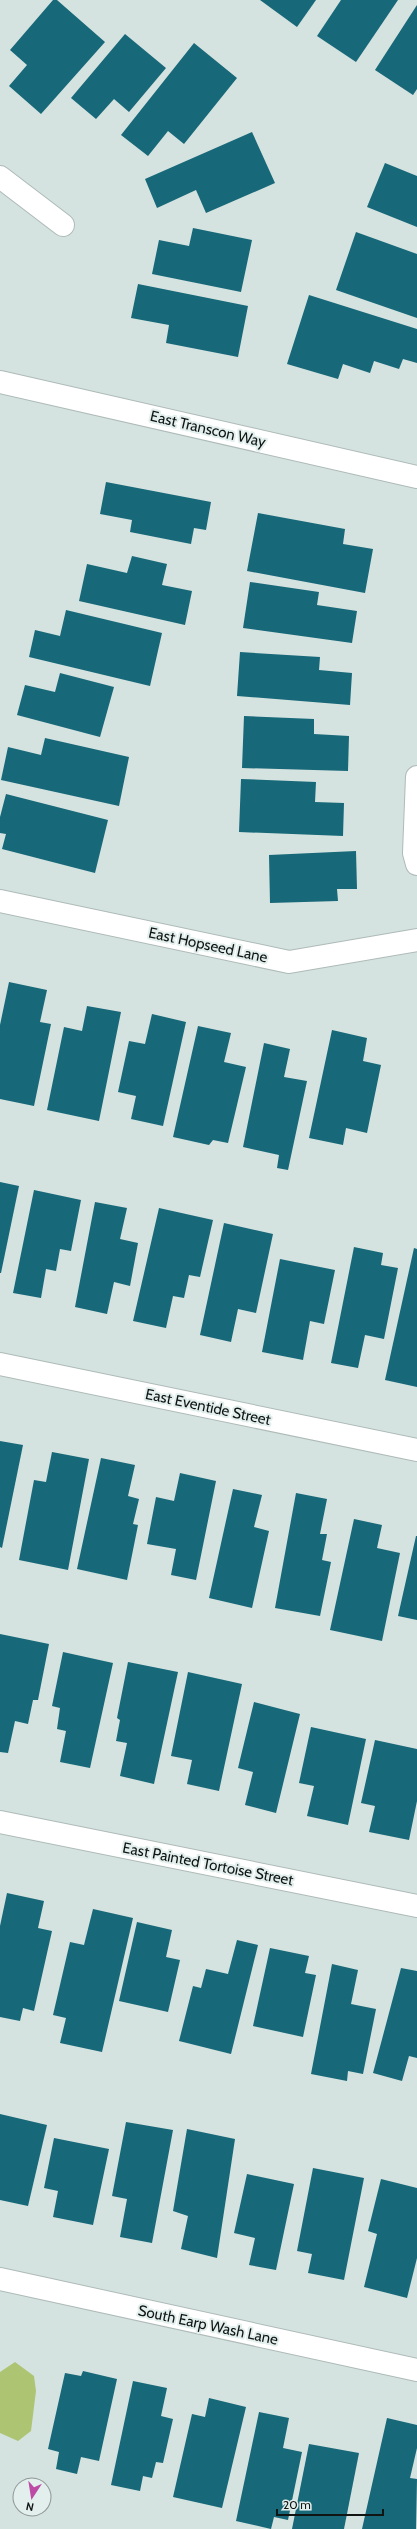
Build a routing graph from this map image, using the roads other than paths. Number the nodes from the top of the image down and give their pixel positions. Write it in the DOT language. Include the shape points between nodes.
graph roads {
  1 [pos="0,177"];
  2 [pos="63,225"];
  3 [pos="0,382"];
  4 [pos="417,477"];
  5 [pos="417,777"];
  6 [pos="417,864"];
  7 [pos="0,901"];
  8 [pos="417,940"];
  9 [pos="0,1364"];
  10 [pos="417,1450"];
  11 [pos="0,1822"];
  12 [pos="417,1906"];
  13 [pos="0,2279"];
  14 [pos="417,2370"];
  1 -- 2 [label="street"];
  3 -- 4 [label="street, East Transcon Way"];
  5 -- 6 [label="street" via="414,853"];
  7 -- 8 [label="street, East Hopseed Lane" via="289,962"];
  9 -- 10 [label="street, East Eventide Street"];
  11 -- 12 [label="street, East Painted Tortoise Street"];
  13 -- 14 [label="street, South Earp Wash Lane"];
}
